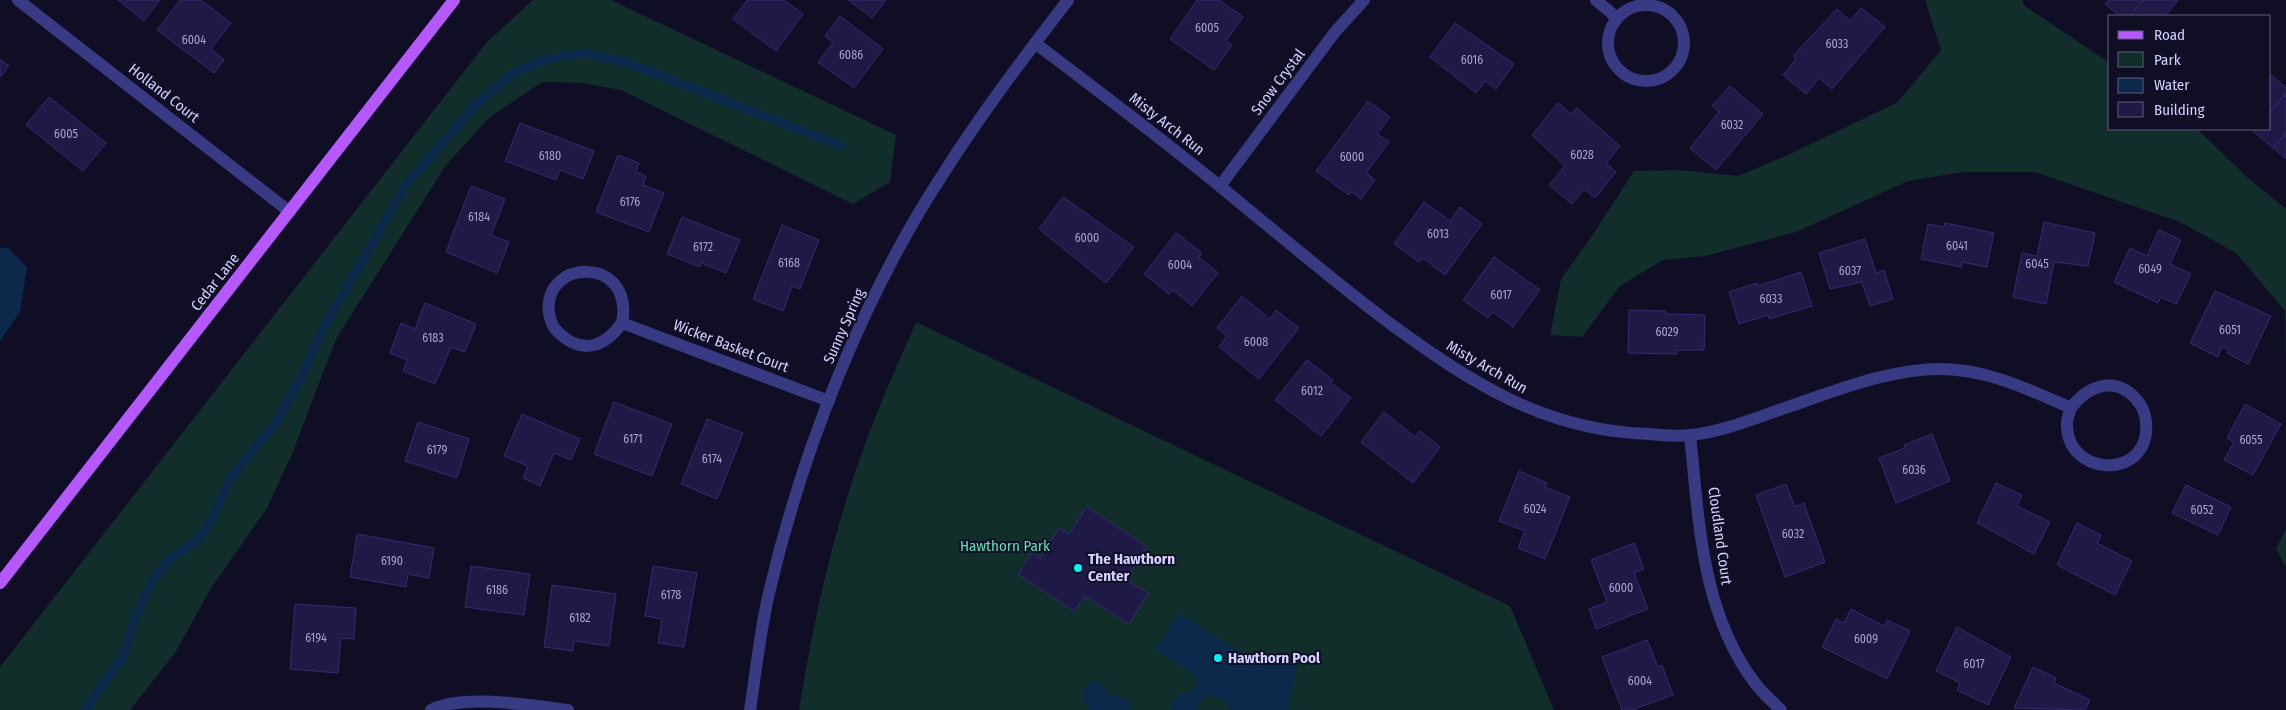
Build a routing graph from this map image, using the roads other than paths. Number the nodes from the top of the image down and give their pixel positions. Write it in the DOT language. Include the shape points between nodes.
graph roads {
  1 [pos="18,0"];
  2 [pos="454,0"];
  3 [pos="1068,0"];
  4 [pos="1364,0"];
  5 [pos="1596,0"];
  6 [pos="1617,18"];
  7 [pos="1035,43"];
  8 [pos="1220,186"];
  9 [pos="290,212"];
  10 [pos="622,323"];
  11 [pos="829,401"];
  12 [pos="2071,408"];
  13 [pos="1690,436"];
  14 [pos="0,583"];
  15 [pos="432,710"];
  16 [pos="568,710"];
  17 [pos="750,710"];
  18 [pos="1781,710"];
  1 -- 9 [label="street, Holland Court"];
  2 -- 9 [label="main road, Cedar Lane"];
  3 -- 7 [label="street, Sunny Spring"];
  4 -- 8 [label="street, Snow Crystal" via="1335,32"];
  5 -- 6 [label="street"];
  6 -- 6 [label="street" via="1629,8 1647,4 1663,8 1678,20 1685,36 1683,54 1673,71 1658,80 1643,81 1627,76 1614,64 1608,50 1609,35"];
  7 -- 8 [label="street, Misty Arch Run"];
  7 -- 11 [label="street, Sunny Spring" via="943,174 907,233 875,295"];
  8 -- 13 [label="street, Misty Arch Run" via="1378,314 1466,377 1505,399 1571,422 1621,433"];
  9 -- 14 [label="main road, Cedar Lane"];
  10 -- 10 [label="street" via="625,308 622,294 604,275 581,271 571,274 560,281 552,294 550,319 556,331 568,341 591,346 602,343"];
  10 -- 11 [label="street, Wicker Basket Court"];
  11 -- 17 [label="street, Sunny Spring" via="807,458 769,593"];
  12 -- 12 [label="street" via="2066,425 2068,438 2075,450 2089,462 2105,466 2120,464 2134,456 2145,440 2147,424 2144,410 2134,396 2121,388 2093,388 2081,395"];
  12 -- 13 [label="street, Misty Arch Run" via="2024,387 1981,374 1944,369 1904,371 1740,424"];
  13 -- 18 [label="street, Cloudland Court" via="1702,549 1710,588 1736,653 1755,683"];
  15 -- 16 [label="street" via="458,703 501,702"];
}
